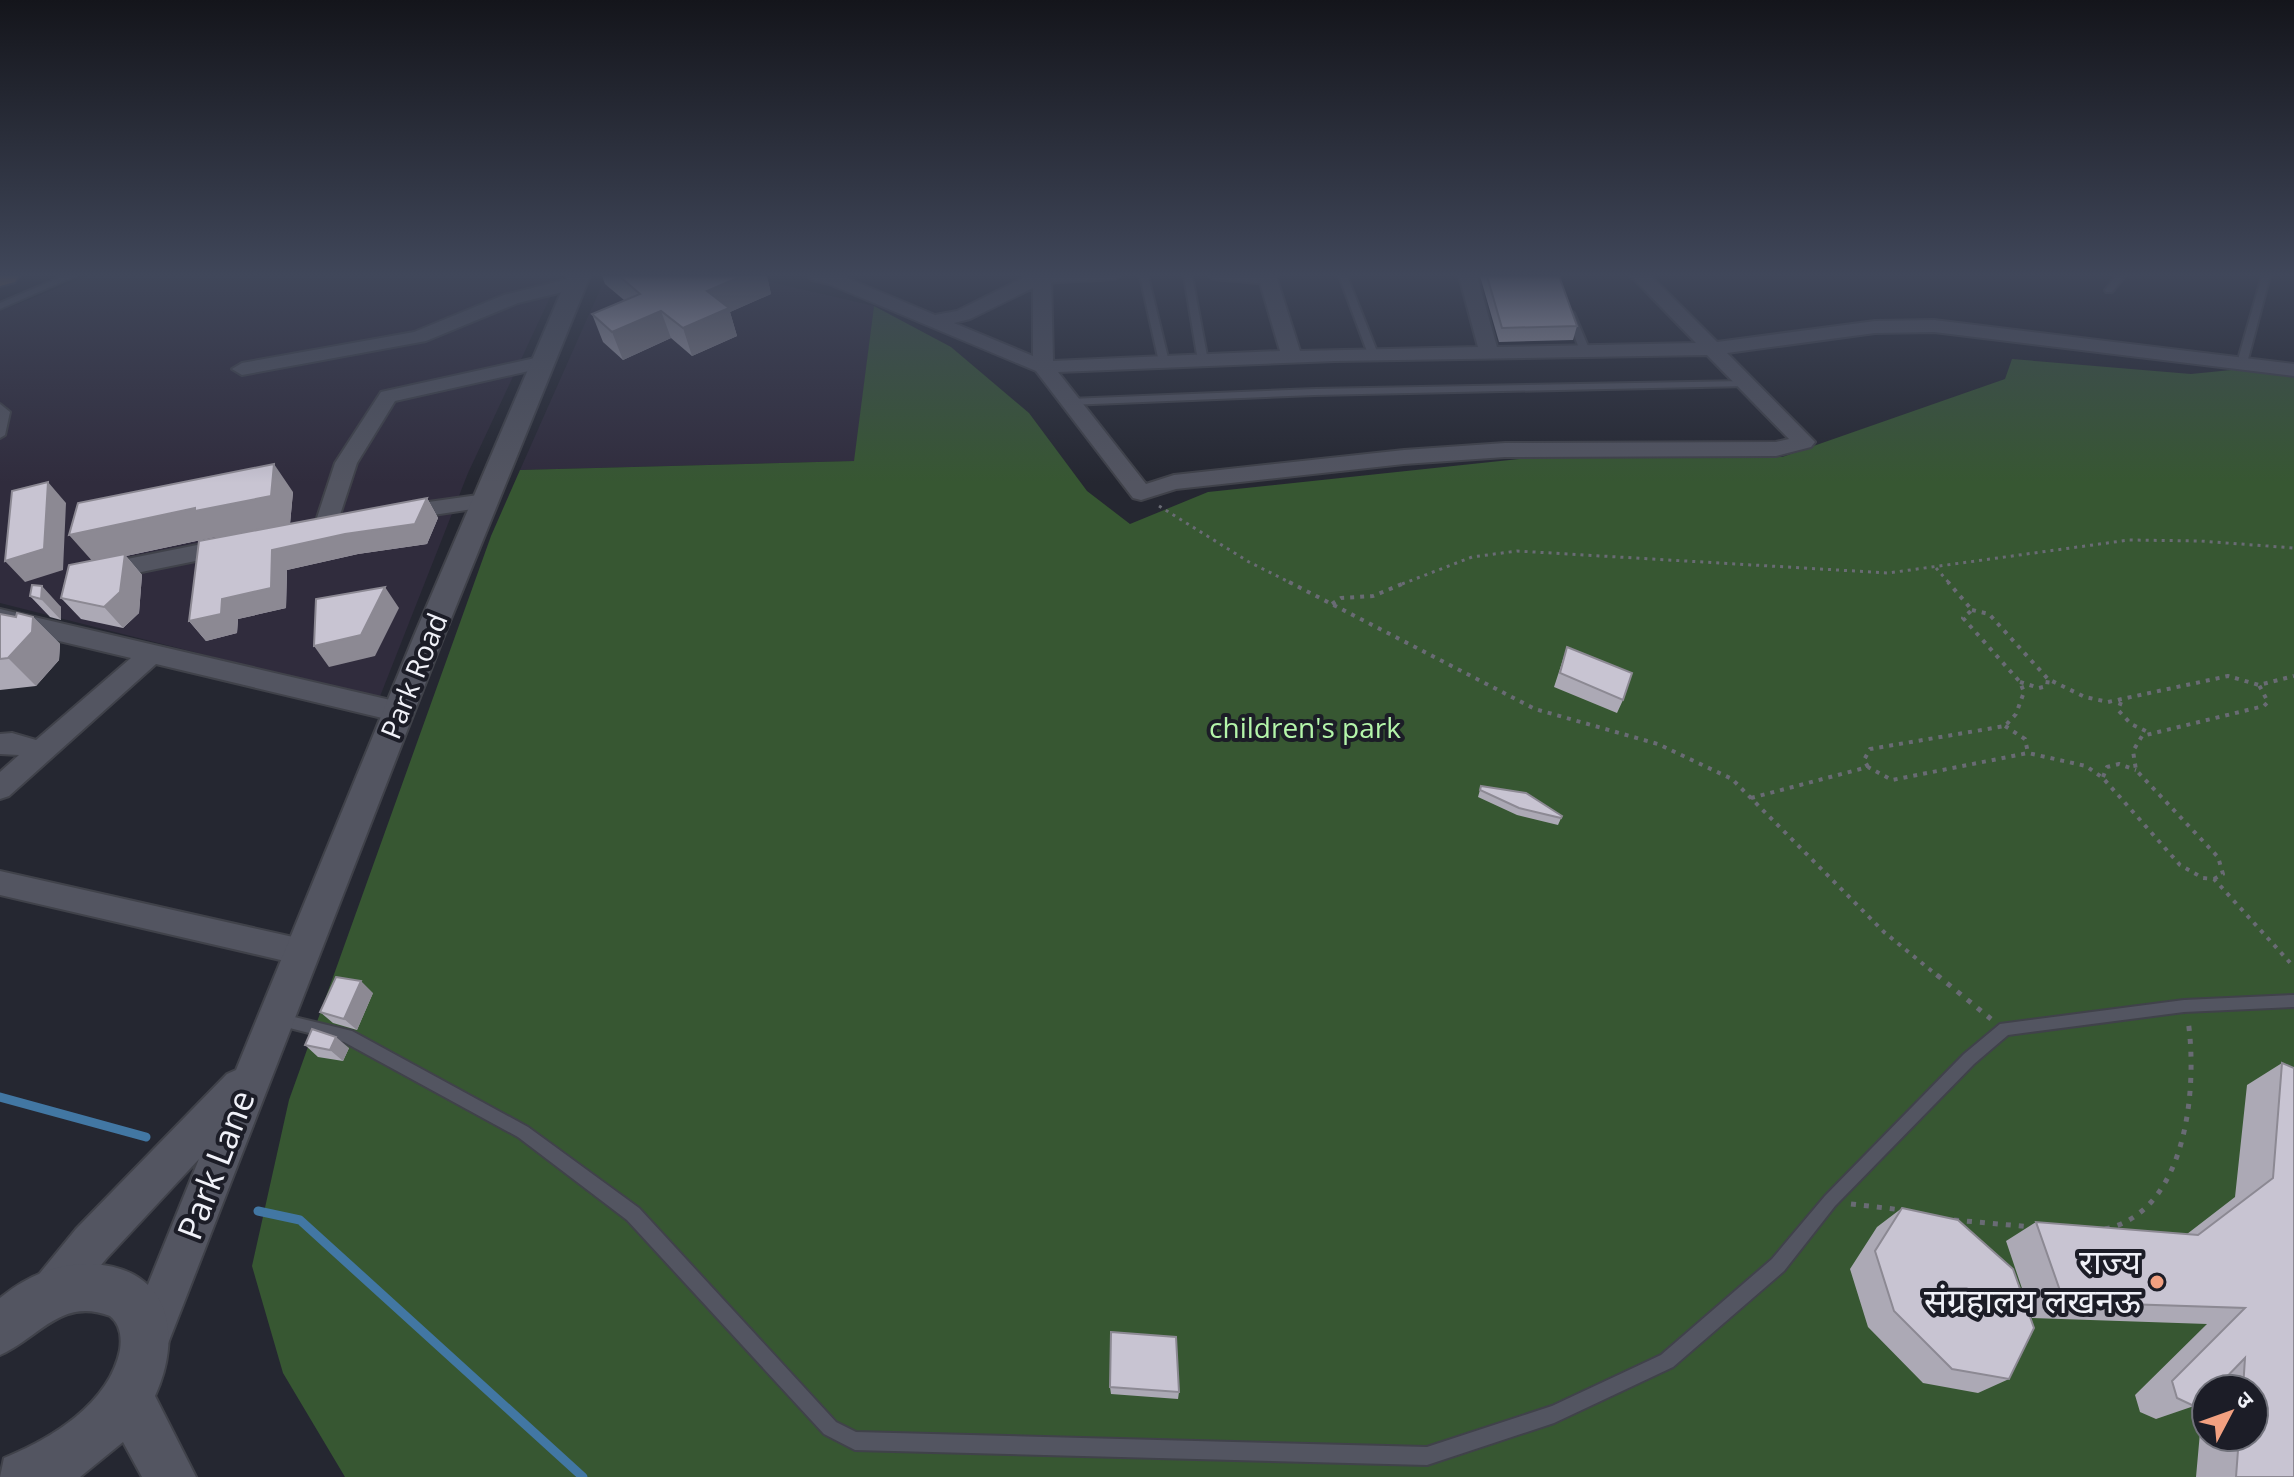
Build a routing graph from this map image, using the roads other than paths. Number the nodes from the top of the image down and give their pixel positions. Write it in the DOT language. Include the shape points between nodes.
graph roads {
  1 [pos="375,345"];
  2 [pos="551,345"];
  3 [pos="991,345"];
  4 [pos="1043,345"];
  5 [pos="1160,345"];
  6 [pos="1200,345"];
  7 [pos="1289,345"];
  8 [pos="1370,345"];
  9 [pos="1487,345"];
  10 [pos="1583,345"];
  11 [pos="1707,345"];
  12 [pos="1741,345"];
  13 [pos="2092,345"];
  14 [pos="2247,345"];
  15 [pos="1711,349"];
  16 [pos="1585,351"];
  17 [pos="1489,352"];
  18 [pos="1373,354"];
  19 [pos="1292,357"];
  20 [pos="1203,361"];
  21 [pos="544,362"];
  22 [pos="1164,362"];
  23 [pos="2242,363"];
  24 [pos="1043,367"];
  25 [pos="242,369"];
  26 [pos="2294,370"];
  27 [pos="1745,384"];
  28 [pos="1069,402"];
  29 [pos="0,407"];
  30 [pos="0,435"];
  31 [pos="485,501"];
  32 [pos="251,542"];
  33 [pos="86,576"];
  34 [pos="0,618"];
  35 [pos="151,654"];
  36 [pos="399,712"];
  37 [pos="0,744"];
  38 [pos="41,752"];
  39 [pos="0,788"];
  40 [pos="0,883"];
  41 [pos="302,952"];
  42 [pos="2294,1001"];
  43 [pos="275,1018"];
  44 [pos="251,1077"];
  45 [pos="51,1293"];
  46 [pos="0,1314"];
  47 [pos="0,1330"];
  48 [pos="145,1346"];
  49 [pos="127,1396"];
  50 [pos="25,1477"];
  51 [pos="170,1477"];
  1 -- 25 [label="street"];
  2 -- 21 [label="street, Park Road"];
  3 -- 24 [label="street"];
  4 -- 24 [label="street"];
  5 -- 22 [label="lane"];
  6 -- 20 [label="lane"];
  7 -- 19 [label="street"];
  8 -- 18 [label="lane"];
  9 -- 17 [label="street"];
  10 -- 16 [label="lane"];
  11 -- 15 [label="street"];
  12 -- 15 [label="street"];
  13 -- 23 [label="street"];
  14 -- 23 [label="lane"];
  15 -- 16 [label="street"];
  15 -- 27 [label="street"];
  16 -- 17 [label="street"];
  17 -- 18 [label="street"];
  18 -- 19 [label="street"];
  19 -- 20 [label="street"];
  20 -- 22 [label="street"];
  21 -- 31 [label="street, Park Road"];
  21 -- 31 [label="street" via="388,396 346,463 318,528"];
  22 -- 24 [label="street"];
  23 -- 26 [label="street"];
  24 -- 28 [label="street"];
  27 -- 28 [label="lane"];
  27 -- 28 [label="street" via="1804,442 1776,449 1505,450 1404,457 1174,482 1141,493"];
  29 -- 30 [label="lane" via="5,412"];
  31 -- 36 [label="street, Park Road"];
  32 -- 33 [label="street"];
  34 -- 35 [label="street"];
  35 -- 36 [label="street"];
  35 -- 38 [label="street"];
  36 -- 41 [label="street, Park Road"];
  37 -- 38 [label="street"];
  38 -- 39 [label="street"];
  40 -- 41 [label="street"];
  41 -- 43 [label="street, Park Road"];
  42 -- 43 [label="lane" via="2184,1006 2005,1029 1830,1201 1778,1265 1667,1361 1554,1414 1427,1456 855,1441 830,1428 633,1214 523,1132 347,1036"];
  43 -- 44 [label="street, Park Road"];
  44 -- 45 [label="street, Park Lane"];
  44 -- 48 [label="street, Park Lane"];
  45 -- 46 [label="main road"];
  45 -- 47 [label="main road"];
  45 -- 48 [label="main road" via="94,1288 128,1298 145,1326"];
  48 -- 49 [label="main road"];
  49 -- 50 [label="main road" via="72,1454"];
  49 -- 51 [label="main road"];
}
